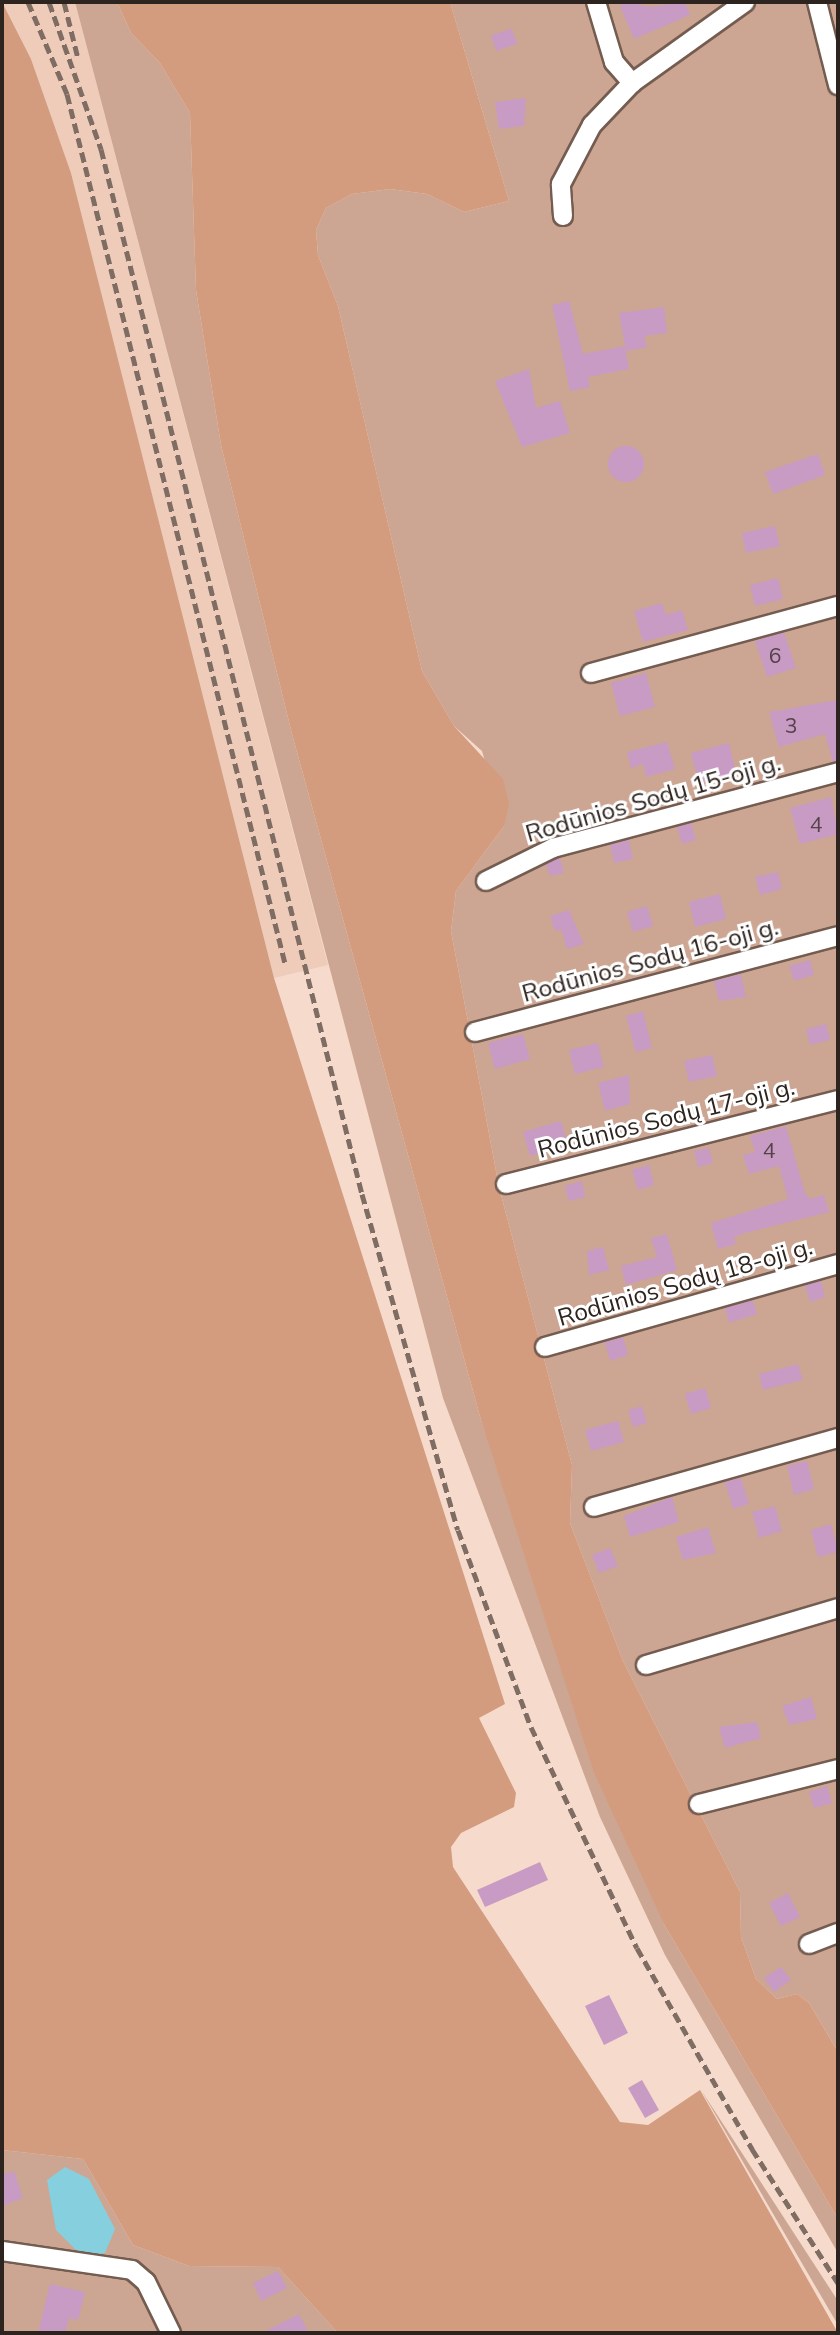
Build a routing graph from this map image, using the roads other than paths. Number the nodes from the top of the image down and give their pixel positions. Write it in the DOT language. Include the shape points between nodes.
graph roads {
  1 [pos="596,2"];
  2 [pos="745,2"];
  3 [pos="817,2"];
  4 [pos="632,83"];
  5 [pos="838,85"];
  6 [pos="563,216"];
  7 [pos="838,606"];
  8 [pos="591,673"];
  9 [pos="838,772"];
  10 [pos="486,881"];
  11 [pos="838,936"];
  12 [pos="475,1032"];
  13 [pos="838,1100"];
  14 [pos="506,1184"];
  15 [pos="838,1264"];
  16 [pos="545,1347"];
  17 [pos="838,1438"];
  18 [pos="594,1507"];
  19 [pos="838,1608"];
  20 [pos="646,1665"];
  21 [pos="838,1769"];
  22 [pos="699,1804"];
  23 [pos="838,1933"];
  24 [pos="809,1944"];
  25 [pos="2,2250"];
  26 [pos="171,2333"];
  1 -- 4 [label="street" via="614,62"];
  2 -- 4 [label="street"];
  3 -- 5 [label="street"];
  4 -- 6 [label="street" via="570,157 561,184"];
  7 -- 8 [label="street"];
  9 -- 10 [label="street, Rodūnios Sodų 15-oji g." via="553,848"];
  11 -- 12 [label="street, Rodūnios Sodų 16-oji g."];
  13 -- 14 [label="street, Rodūnios Sodų 17-oji g."];
  15 -- 16 [label="street, Rodūnios Sodų 18-oji g."];
  17 -- 18 [label="street"];
  19 -- 20 [label="street"];
  21 -- 22 [label="street"];
  23 -- 24 [label="street"];
  25 -- 26 [label="street" via="132,2270 146,2282"];
}
